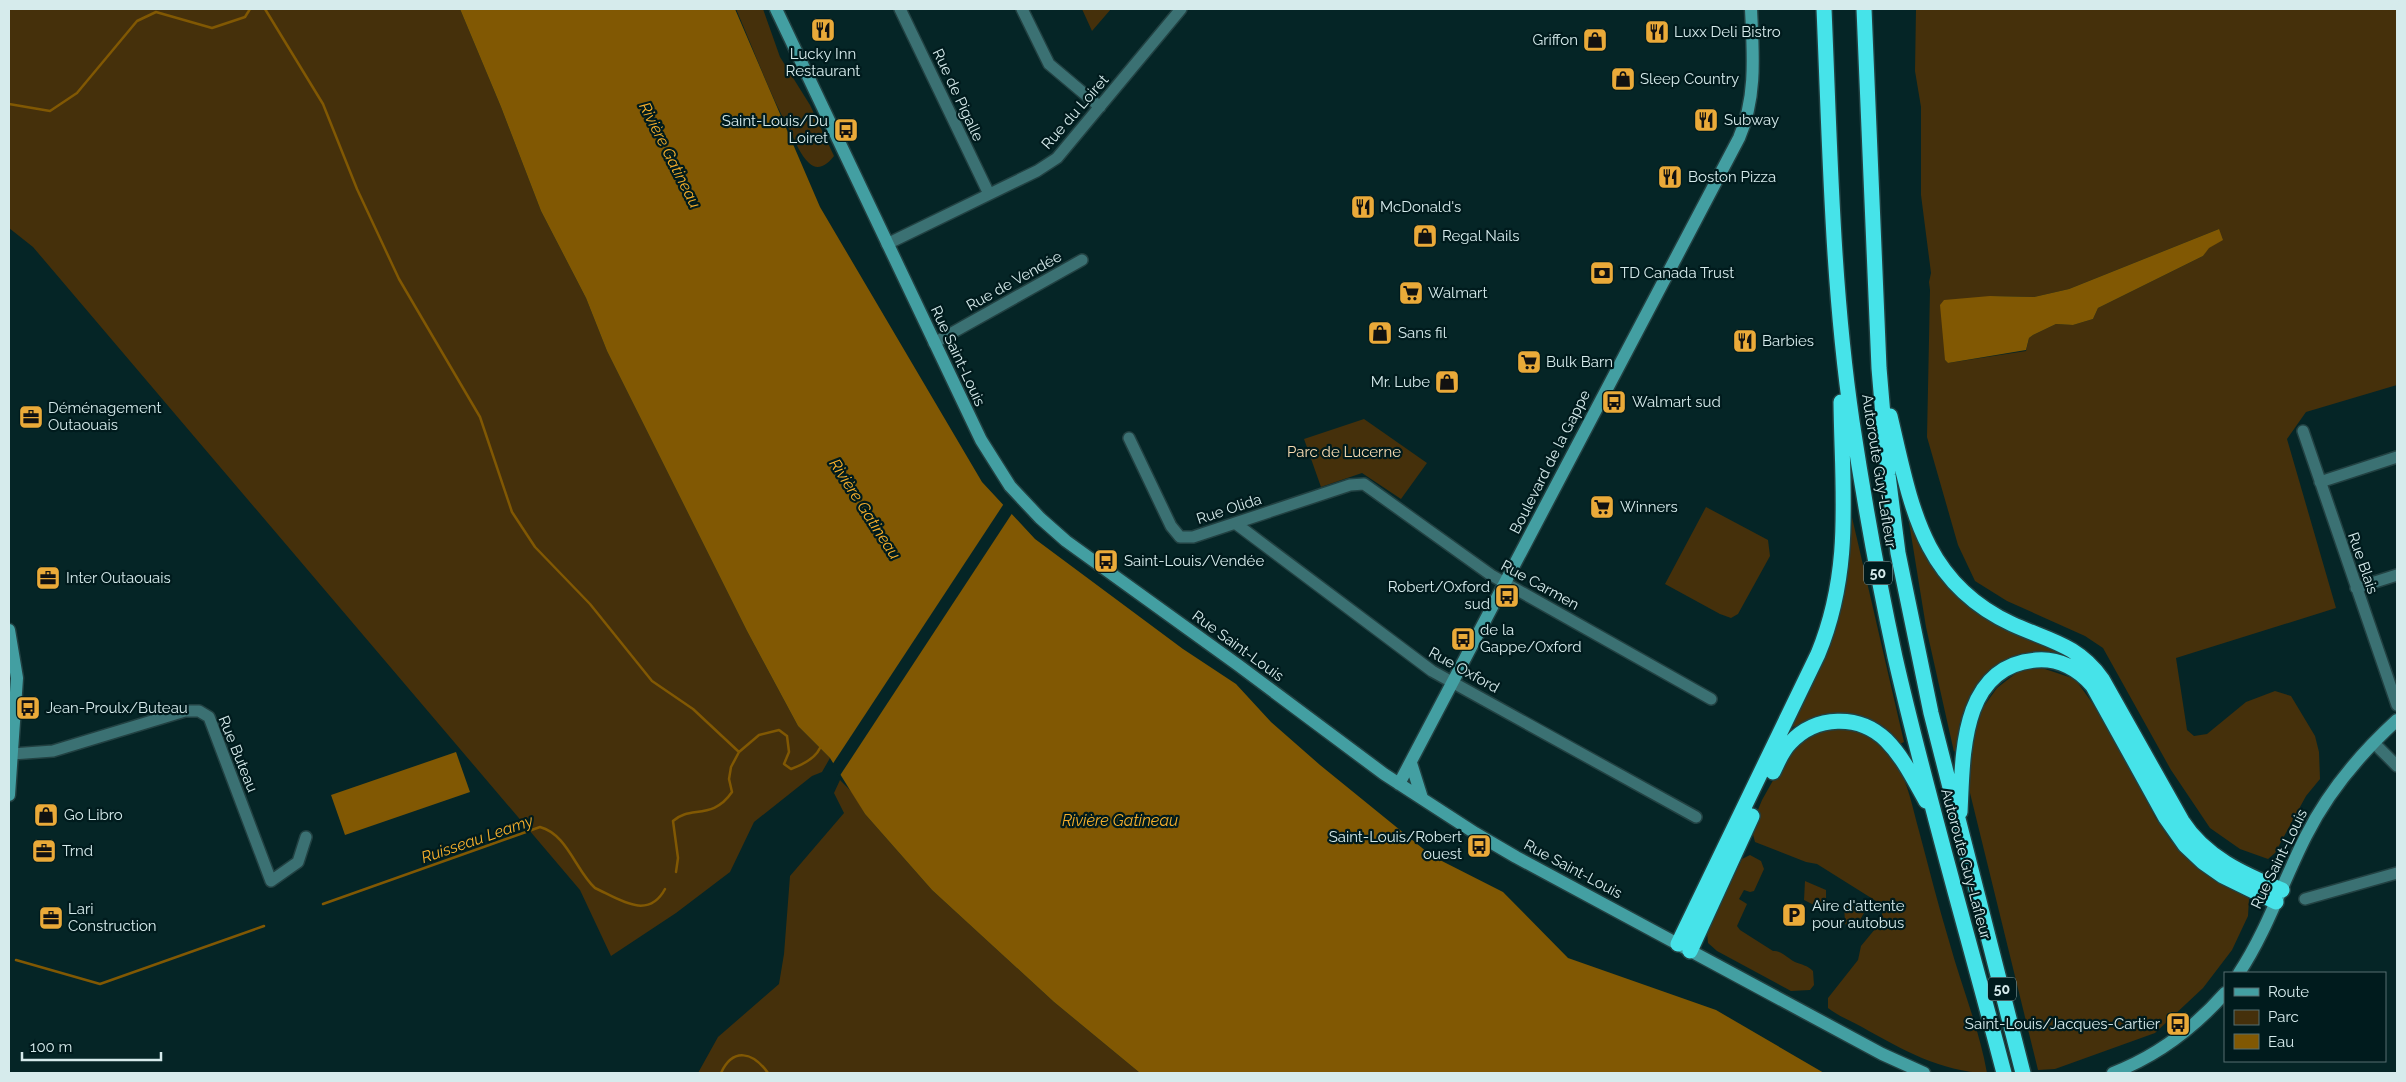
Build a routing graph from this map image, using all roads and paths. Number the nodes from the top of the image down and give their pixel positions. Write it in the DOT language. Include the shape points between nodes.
graph roads {
  1 [pos="776,9"];
  2 [pos="900,9"];
  3 [pos="1022,9"];
  4 [pos="1181,9"];
  5 [pos="1751,9"];
  6 [pos="1824,9"];
  7 [pos="1864,9"];
  8 [pos="1100,107"];
  9 [pos="989,194"];
  10 [pos="886,244"];
  11 [pos="1082,260"];
  12 [pos="1840,323"];
  13 [pos="934,342"];
  14 [pos="1879,368"];
  15 [pos="2303,431"];
  16 [pos="1129,438"];
  17 [pos="2397,457"];
  18 [pos="2320,482"];
  19 [pos="1364,484"];
  20 [pos="1235,523"];
  21 [pos="2397,574"];
  22 [pos="1505,582"];
  23 [pos="2356,588"];
  24 [pos="9,630"];
  25 [pos="1453,682"];
  26 [pos="1711,699"];
  27 [pos="2397,705"];
  28 [pos="2397,720"];
  29 [pos="2374,743"];
  30 [pos="12,754"];
  31 [pos="1411,762"];
  32 [pos="2397,766"];
  33 [pos="1399,784"];
  34 [pos="9,795"];
  35 [pos="1422,798"];
  36 [pos="1696,817"];
  37 [pos="1936,819"];
  38 [pos="1959,826"];
  39 [pos="306,837"];
  40 [pos="2397,872"];
  41 [pos="2279,896"];
  42 [pos="2305,899"];
  43 [pos="1684,947"];
  44 [pos="2240,972"];
  45 [pos="2224,994"];
  46 [pos="2002,1066"];
  47 [pos="2022,1066"];
  48 [pos="1924,1073"];
  49 [pos="2115,1073"];
  1 -- 10 [label="main road, Rue Saint-Louis"];
  2 -- 9 [label="street, Rue de Pigalle"];
  3 -- 8 [label="street" via="1050,64"];
  4 -- 8 [label="street, Rue du Loiret"];
  5 -- 22 [label="main road, Boulevard de la Gappe" via="1753,84 1743,130"];
  6 -- 12 [label="highway, Autoroute Guy-Lafleur / 50"];
  7 -- 14 [label="highway, Autoroute Guy-Lafleur / 50"];
  8 -- 9 [label="street, Rue du Loiret" via="1057,158"];
  9 -- 10 [label="street, Rue du Loiret"];
  10 -- 13 [label="main road, Rue Saint-Louis"];
  11 -- 13 [label="street, Rue de Vendée"];
  12 -- 37 [label="highway, Autoroute Guy-Lafleur / 50" via="1852,420 1878,572 1896,660"];
  12 -- 43 [label="highway" via="1844,538 1834,604 1818,654"];
  13 -- 33 [label="main road, Rue Saint-Louis" via="993,462 1040,518 1091,560"];
  14 -- 38 [label="highway, Autoroute Guy-Lafleur / 50" via="1890,494 1901,571"];
  14 -- 41 [label="highway" via="1914,514 1926,542 1944,570 1966,594 1989,612 2064,645 2085,659 2102,679 2194,838 2224,862"];
  15 -- 18 [label="street, Rue Blais"];
  16 -- 20 [label="street, Rue Olida" via="1175,533 1187,538"];
  17 -- 18 [label="street"];
  18 -- 23 [label="street, Rue Blais"];
  19 -- 20 [label="street, Rue Olida"];
  19 -- 22 [label="street, Rue Carmen"];
  20 -- 25 [label="street, Rue Oxford" via="1415,660"];
  21 -- 23 [label="street"];
  22 -- 25 [label="main road, Boulevard de la Gappe"];
  22 -- 26 [label="street, Rue Carmen"];
  23 -- 27 [label="street, Rue Blais"];
  24 -- 30 [label="main road" via="17,678"];
  25 -- 31 [label="main road, Boulevard de la Gappe"];
  25 -- 36 [label="street, Rue Oxford"];
  28 -- 29 [label="main road, Rue Saint-Louis"];
  29 -- 32 [label="street"];
  29 -- 41 [label="main road, Rue Saint-Louis" via="2350,769 2318,814"];
  30 -- 34 [label="main road"];
  30 -- 39 [label="street, Rue Buteau" via="53,751 186,711 199,711 209,717 271,881 298,862"];
  31 -- 33 [label="main road, Boulevard de la Gappe"];
  31 -- 35 [label="main road"];
  33 -- 35 [label="main road, Rue Saint-Louis"];
  35 -- 43 [label="main road, Rue Saint-Louis" via="1509,853"];
  37 -- 43 [label="highway" via="1905,765 1880,735 1845,721 1812,727 1794,739 1780,756"];
  37 -- 46 [label="highway, Autoroute Guy-Lafleur / 50"];
  38 -- 41 [label="highway" via="1965,737 1978,701 1994,678 2011,666 2033,660 2055,661 2076,670 2093,686 2166,818 2190,851 2223,876"];
  38 -- 47 [label="highway, Autoroute Guy-Lafleur / 50"];
  40 -- 42 [label="street"];
  41 -- 44 [label="main road, Rue Saint-Louis"];
  43 -- 48 [label="main road, Rue Saint-Louis"];
  45 -- 49 [label="main road" via="2175,1040"];
}
